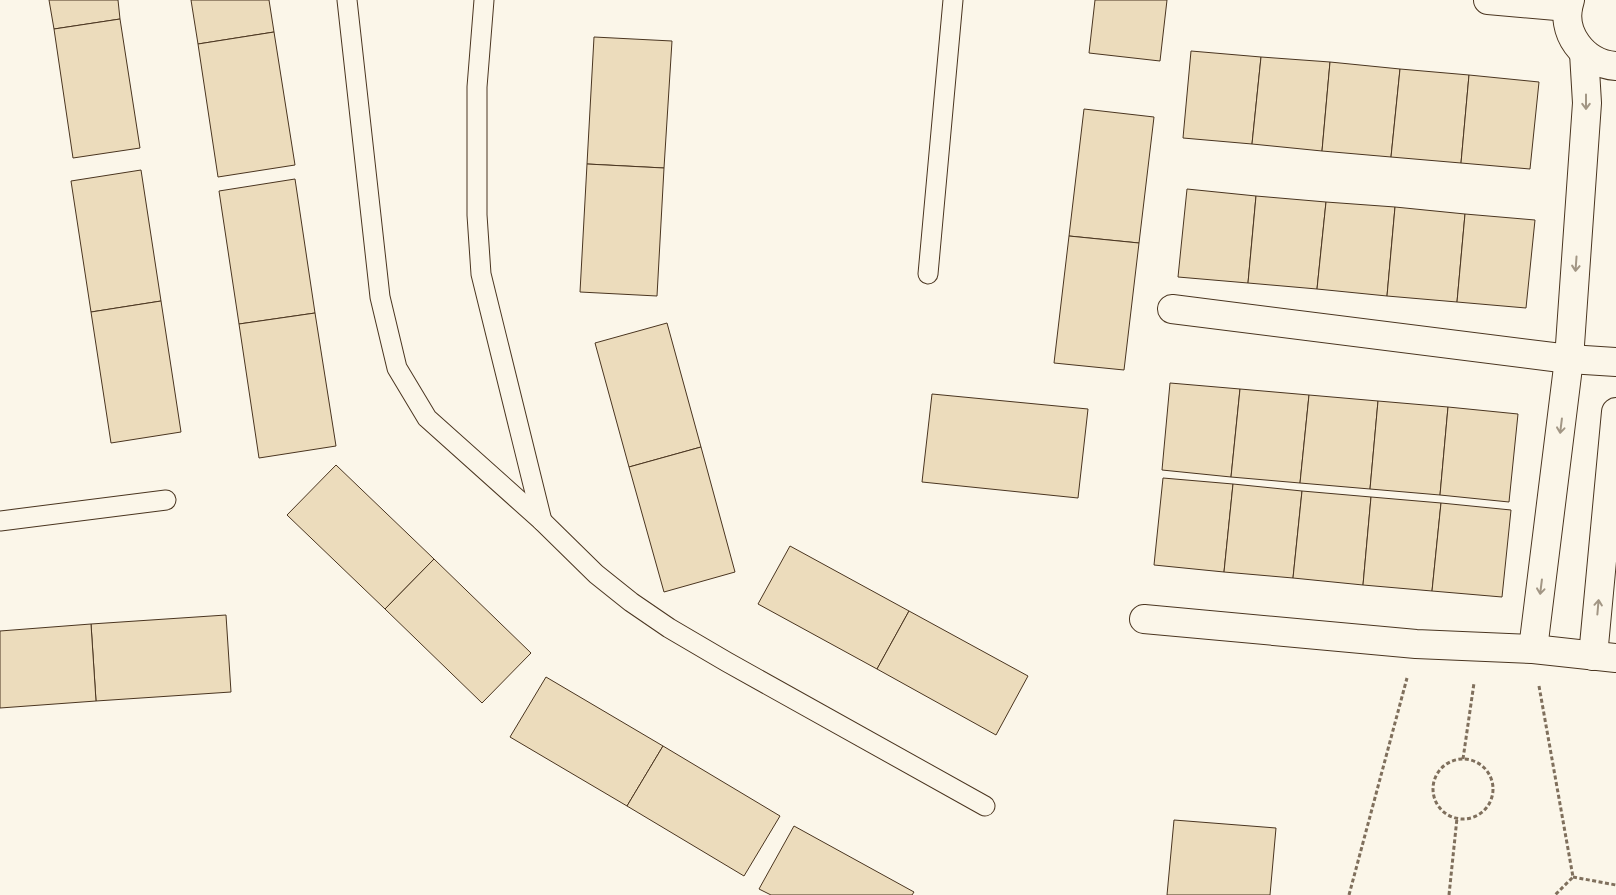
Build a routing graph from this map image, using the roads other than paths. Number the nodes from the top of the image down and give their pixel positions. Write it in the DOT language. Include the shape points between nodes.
graph roads {
  1 [pos="347,0"];
  2 [pos="484,0"];
  3 [pos="953,0"];
  4 [pos="1488,0"];
  5 [pos="1569,4"];
  6 [pos="1584,54"];
  7 [pos="1616,66"];
  8 [pos="928,274"];
  9 [pos="1172,308"];
  10 [pos="1569,360"];
  11 [pos="1616,362"];
  12 [pos="1616,412"];
  13 [pos="166,500"];
  14 [pos="0,521"];
  15 [pos="542,521"];
  16 [pos="1144,619"];
  17 [pos="1533,649"];
  18 [pos="1605,657"];
  19 [pos="985,806"];
  1 -- 15 [label="lane" via="380,297 397,368 427,418"];
  2 -- 15 [label="lane" via="478,87 477,215 481,274"];
  3 -- 8 [label="lane"];
  4 -- 5 [label="street"];
  5 -- 6 [label="street" via="1568,24"];
  6 -- 7 [label="street" via="1603,64"];
  6 -- 10 [label="street, one-way" via="1587,102"];
  9 -- 10 [label="street"];
  10 -- 11 [label="street"];
  10 -- 17 [label="street, one-way"];
  18 -- 12 [label="street, one-way"];
  13 -- 14 [label="lane"];
  15 -- 19 [label="lane" via="596,574 668,628"];
  16 -- 17 [label="street" via="1416,644"];
  17 -- 18 [label="street"];
}
